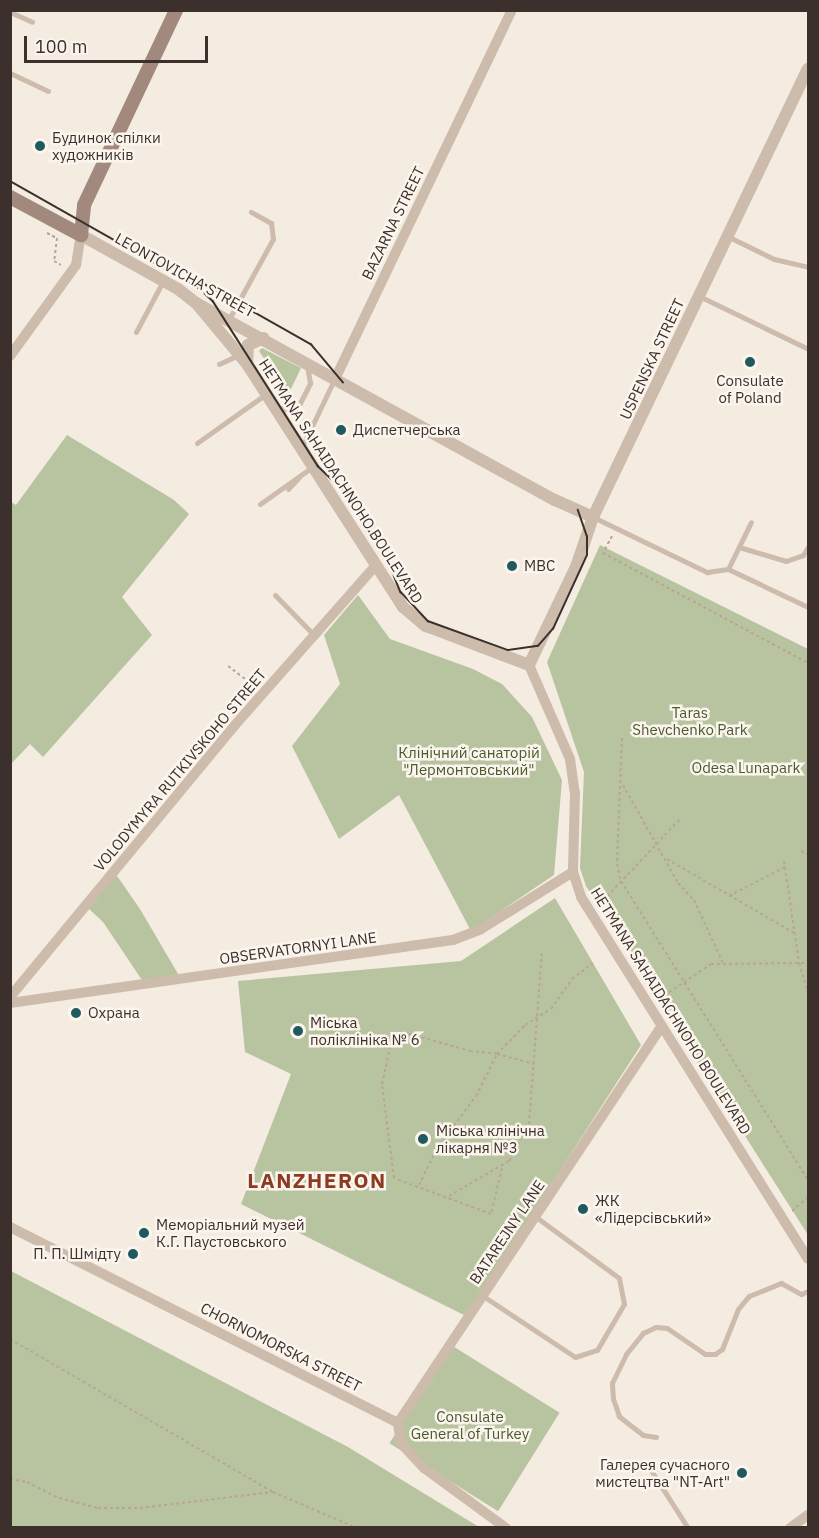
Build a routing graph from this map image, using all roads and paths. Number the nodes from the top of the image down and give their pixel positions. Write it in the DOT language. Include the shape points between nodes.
graph roads {
  1 [pos="176,10"];
  2 [pos="512,10"];
  3 [pos="10,12"];
  4 [pos="33,22"];
  5 [pos="808,69"];
  6 [pos="10,73"];
  7 [pos="48,91"];
  8 [pos="10,197"];
  9 [pos="251,212"];
  10 [pos="38,228"];
  11 [pos="81,235"];
  12 [pos="727,236"];
  13 [pos="808,267"];
  14 [pos="71,271"];
  15 [pos="163,281"];
  16 [pos="699,295"];
  17 [pos="195,303"];
  18 [pos="229,319"];
  19 [pos="136,332"];
  20 [pos="264,338"];
  21 [pos="808,349"];
  22 [pos="10,357"];
  23 [pos="243,359"];
  24 [pos="304,360"];
  25 [pos="219,364"];
  26 [pos="339,379"];
  27 [pos="266,394"];
  28 [pos="274,406"];
  29 [pos="197,443"];
  30 [pos="301,449"];
  31 [pos="308,469"];
  32 [pos="288,489"];
  33 [pos="260,504"];
  34 [pos="593,517"];
  35 [pos="751,522"];
  36 [pos="615,529"];
  37 [pos="739,547"];
  38 [pos="808,547"];
  39 [pos="376,565"];
  40 [pos="728,569"];
  41 [pos="275,595"];
  42 [pos="808,606"];
  43 [pos="313,634"];
  44 [pos="808,663"];
  45 [pos="529,665"];
  46 [pos="228,666"];
  47 [pos="254,686"];
  48 [pos="622,738"];
  49 [pos="622,782"];
  50 [pos="681,818"];
  51 [pos="657,843"];
  52 [pos="801,851"];
  53 [pos="808,854"];
  54 [pos="665,858"];
  55 [pos="784,861"];
  56 [pos="785,867"];
  57 [pos="573,872"];
  58 [pos="621,881"];
  59 [pos="729,896"];
  60 [pos="591,913"];
  61 [pos="794,933"];
  62 [pos="542,951"];
  63 [pos="593,963"];
  64 [pos="723,963"];
  65 [pos="799,963"];
  66 [pos="808,963"];
  67 [pos="684,981"];
  68 [pos="808,992"];
  69 [pos="10,997"];
  70 [pos="10,1003"];
  71 [pos="649,1006"];
  72 [pos="538,1020"];
  73 [pos="661,1028"];
  74 [pos="497,1054"];
  75 [pos="535,1064"];
  76 [pos="502,1168"];
  77 [pos="808,1180"];
  78 [pos="419,1185"];
  79 [pos="449,1196"];
  80 [pos="808,1197"];
  81 [pos="536,1217"];
  82 [pos="783,1219"];
  83 [pos="10,1227"];
  84 [pos="808,1259"];
  85 [pos="808,1291"];
  86 [pos="483,1296"];
  87 [pos="10,1340"];
  88 [pos="398,1423"];
  89 [pos="656,1437"];
  90 [pos="647,1464"];
  91 [pos="10,1479"];
  92 [pos="273,1492"];
  93 [pos="808,1515"];
  94 [pos="357,1527"];
  95 [pos="506,1527"];
  96 [pos="688,1527"];
  97 [pos="790,1527"];
  1 -- 11 [label="main road" via="84,205"];
  2 -- 26 [label="street, BAZARNA STREET"];
  3 -- 4 [label="lane"];
  5 -- 12 [label="street, USPENSKA STREET"];
  6 -- 7 [label="lane"];
  8 -- 11 [label="main road, LEONTOVICHA STREET"];
  9 -- 18 [label="lane" via="271,223 273,239"];
  10 -- 14 [label="path" via="57,238 54,261"];
  11 -- 14 [label="street"];
  11 -- 15 [label="street, LEONTOVICHA STREET"];
  12 -- 13 [label="lane" via="774,259"];
  12 -- 16 [label="street, USPENSKA STREET"];
  14 -- 22 [label="street"];
  15 -- 17 [label="street, LEONTOVICHA STREET"];
  15 -- 19 [label="lane"];
  16 -- 21 [label="lane"];
  16 -- 34 [label="street, USPENSKA STREET"];
  17 -- 18 [label="street, LEONTOVICHA STREET"];
  17 -- 23 [label="street, HETMANA SAHAIDACHNOHO BOULEVARD"];
  18 -- 20 [label="street, LEONTOVICHA STREET"];
  20 -- 23 [label="street" via="248,345"];
  20 -- 24 [label="street, LEONTOVICHA STREET"];
  23 -- 25 [label="lane"];
  23 -- 27 [label="street, HETMANA SAHAIDACHNOHO BOULEVARD"];
  24 -- 26 [label="street, LEONTOVICHA STREET"];
  24 -- 28 [label="lane" via="310,383 299,405 292,410"];
  26 -- 30 [label="lane, BAZARNA STREET"];
  26 -- 34 [label="street, LEONTOVICHA STREET"];
  27 -- 28 [label="street, HETMANA SAHAIDACHNOHO BOULEVARD"];
  27 -- 29 [label="lane"];
  28 -- 30 [label="street, HETMANA SAHAIDACHNOHO BOULEVARD"];
  30 -- 31 [label="street, HETMANA SAHAIDACHNOHO BOULEVARD"];
  31 -- 32 [label="lane"];
  31 -- 33 [label="lane"];
  31 -- 39 [label="street, HETMANA SAHAIDACHNOHO BOULEVARD"];
  34 -- 36 [label="lane"];
  34 -- 45 [label="street, USPENSKA STREET" via="576,567"];
  35 -- 37 [label="lane"];
  36 -- 40 [label="lane" via="707,572"];
  36 -- 44 [label="path" via="603,553"];
  37 -- 38 [label="lane" via="786,561 803,555"];
  37 -- 40 [label="lane"];
  39 -- 43 [label="street, VOLODYMYRA RUTKIVSKOHO STREET"];
  39 -- 45 [label="street, HETMANA SAHAIDACHNOHO BOULEVARD" via="403,607 426,626"];
  40 -- 42 [label="lane"];
  41 -- 43 [label="lane"];
  43 -- 69 [label="street, VOLODYMYRA RUTKIVSKOHO STREET"];
  45 -- 57 [label="street, HETMANA SAHAIDACHNOHO BOULEVARD" via="570,759 575,794"];
  46 -- 47 [label="path"];
  48 -- 49 [label="path"];
  49 -- 51 [label="path"];
  49 -- 58 [label="path" via="617,864"];
  50 -- 51 [label="path"];
  51 -- 54 [label="path"];
  51 -- 58 [label="path"];
  52 -- 53 [label="path"];
  54 -- 59 [label="path"];
  54 -- 64 [label="path" via="678,883 694,900"];
  55 -- 56 [label="path"];
  56 -- 59 [label="path"];
  56 -- 61 [label="path"];
  57 -- 60 [label="street, HETMANA SAHAIDACHNOHO BOULEVARD"];
  57 -- 70 [label="street, OBSERVATORNYI LANE" via="481,929 453,940"];
  58 -- 60 [label="path"];
  58 -- 67 [label="path"];
  59 -- 61 [label="path"];
  60 -- 71 [label="street, HETMANA SAHAIDACHNOHO BOULEVARD"];
  61 -- 65 [label="path"];
  62 -- 72 [label="path"];
  63 -- 72 [label="path" via="572,979 558,1002"];
  64 -- 65 [label="path"];
  64 -- 67 [label="path" via="711,964"];
  65 -- 66 [label="path"];
  65 -- 68 [label="path"];
  67 -- 71 [label="path"];
  67 -- 77 [label="path"];
  71 -- 73 [label="street, HETMANA SAHAIDACHNOHO BOULEVARD"];
  72 -- 74 [label="path" via="525,1025"];
  72 -- 75 [label="path"];
  73 -- 81 [label="street, BATAREJNY LANE"];
  73 -- 82 [label="street, HETMANA SAHAIDACHNOHO BOULEVARD"];
  74 -- 75 [label="path"];
  74 -- 78 [label="path" via="476,1096 428,1163"];
  74 -- 78 [label="path" via="470,1051 410,1034 401,1034 391,1043 382,1084 394,1178"];
  75 -- 76 [label="path" via="529,1124 515,1153"];
  76 -- 79 [label="path"];
  76 -- 79 [label="path" via="491,1214"];
  78 -- 79 [label="path"];
  80 -- 82 [label="path"];
  81 -- 86 [label="street, BATAREJNY LANE"];
  81 -- 86 [label="lane" via="619,1278 624,1304 597,1350 575,1357"];
  82 -- 84 [label="street, HETMANA SAHAIDACHNOHO BOULEVARD"];
  83 -- 88 [label="street, CHORNOMORSKA STREET"];
  85 -- 89 [label="lane" via="801,1294 781,1284 764,1294 749,1296 738,1309 722,1349 715,1354 705,1354 667,1328 656,1327 644,1333 626,1354 612,1383 612,1399 619,1416 643,1434"];
  86 -- 88 [label="street, BATAREJNY LANE"];
  87 -- 92 [label="path"];
  88 -- 95 [label="street" via="400,1443 424,1468"];
  90 -- 96 [label="lane"];
  91 -- 92 [label="path" via="27,1482 58,1498 98,1508 200,1503"];
  92 -- 94 [label="path"];
  93 -- 97 [label="street"];
}
